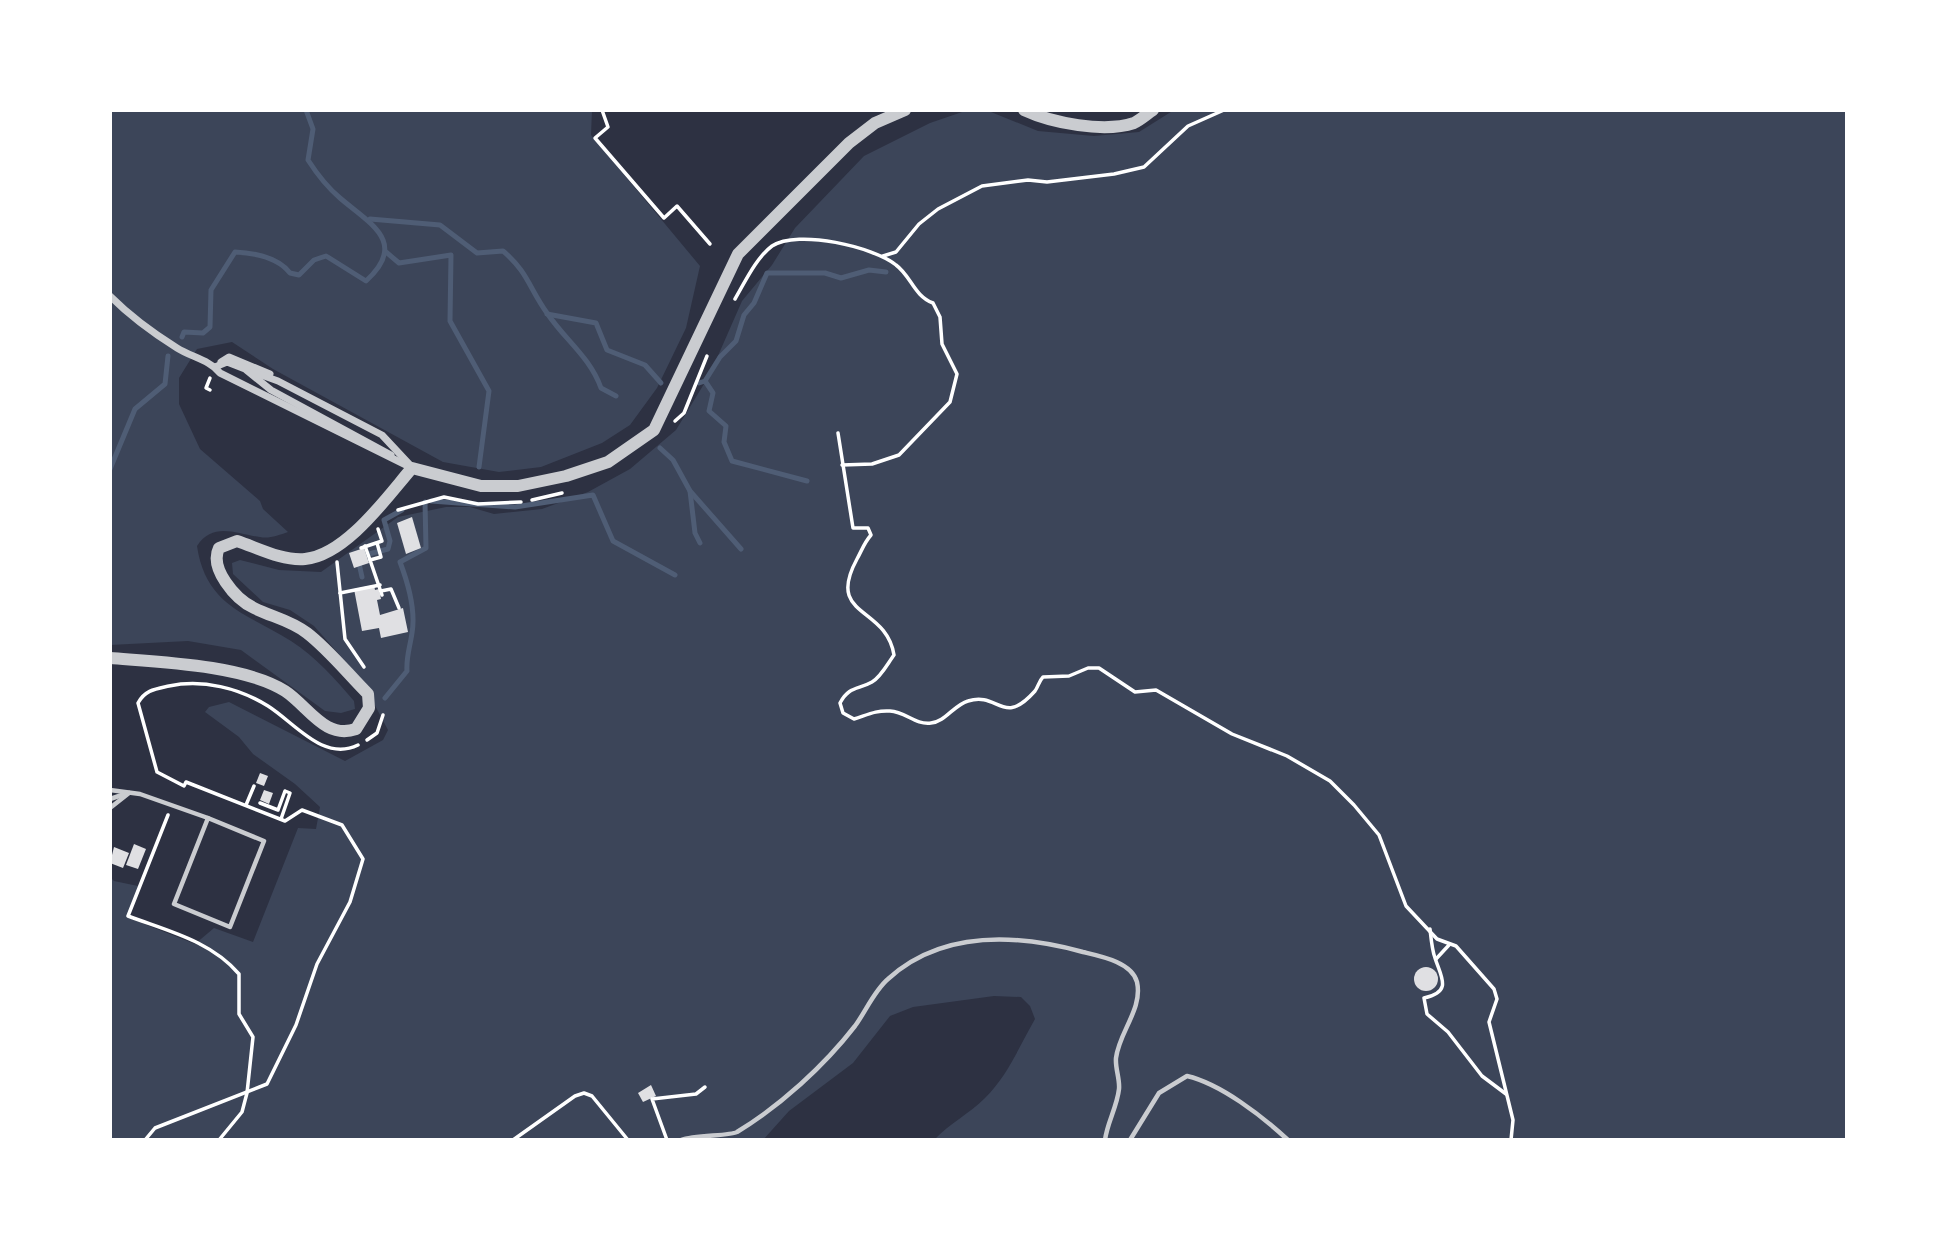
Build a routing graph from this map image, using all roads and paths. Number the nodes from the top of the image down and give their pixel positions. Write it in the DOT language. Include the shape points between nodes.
graph roads {
  1 [pos="602,110"];
  2 [pos="905,110"];
  3 [pos="1024,110"];
  4 [pos="1153,110"];
  5 [pos="1224,110"];
  6 [pos="710,244"];
  7 [pos="883,256"];
  8 [pos="110,296"];
  9 [pos="733,302"];
  10 [pos="708,355"];
  11 [pos="245,369"];
  12 [pos="213,371"];
  13 [pos="278,381"];
  14 [pos="210,390"];
  15 [pos="674,422"];
  16 [pos="838,433"];
  17 [pos="842,465"];
  18 [pos="412,468"];
  19 [pos="568,491"];
  20 [pos="389,513"];
  21 [pos="376,524"];
  22 [pos="368,531"];
  23 [pos="381,537"];
  24 [pos="377,545"];
  25 [pos="366,548"];
  26 [pos="357,549"];
  27 [pos="343,557"];
  28 [pos="370,560"];
  29 [pos="380,586"];
  30 [pos="340,593"];
  31 [pos="400,608"];
  32 [pos="110,658"];
  33 [pos="369,677"];
  34 [pos="384,712"];
  35 [pos="184,786"];
  36 [pos="254,786"];
  37 [pos="110,792"];
  38 [pos="129,792"];
  39 [pos="180,792"];
  40 [pos="110,799"];
  41 [pos="260,803"];
  42 [pos="246,805"];
  43 [pos="110,808"];
  44 [pos="168,814"];
  45 [pos="208,818"];
  46 [pos="281,819"];
  47 [pos="1429,928"];
  48 [pos="1449,945"];
  49 [pos="1435,960"];
  50 [pos="705,1087"];
  51 [pos="247,1093"];
  52 [pos="1508,1095"];
  53 [pos="145,1140"];
  54 [pos="219,1140"];
  55 [pos="513,1140"];
  56 [pos="628,1140"];
  57 [pos="667,1140"];
  58 [pos="681,1140"];
  59 [pos="1105,1140"];
  60 [pos="1130,1140"];
  61 [pos="1287,1140"];
  62 [pos="1511,1140"];
  1 -- 6 [label="path" via="608,127 595,138 664,218 677,206"];
  2 -- 18 [label="street" via="875,123 849,143 738,254 654,430 608,462 518,486 481,486"];
  3 -- 4 [label="street" via="1087,127 1134,123"];
  5 -- 7 [label="path" via="1188,126 1144,167 1047,182 982,186 938,209 896,252"];
  7 -- 9 [label="path" via="813,240 785,241 764,253"];
  7 -- 17 [label="path" via="933,303 940,317 942,344 957,374 950,401 900,455 872,464"];
  8 -- 12 [label="street"];
  10 -- 15 [label="path" via="684,412"];
  11 -- 12 [label="street" via="227,362"];
  11 -- 13 [label="street"];
  11 -- 18 [label="street" via="271,390"];
  12 -- 13 [label="street" via="229,357"];
  12 -- 14 [label="path" via="205,388"];
  12 -- 18 [label="street"];
  13 -- 18 [label="street" via="382,435"];
  16 -- 17 [label="path"];
  17 -- 47 [label="path" via="853,528 868,528 871,535 845,588 862,614 888,636 894,655 874,681 845,694 840,703 843,713 854,719 871,711 889,711 916,723 932,723 977,699 1004,709 1017,707 1037,690 1043,677 1100,668 1135,692 1156,690 1232,734 1266,746 1330,781 1379,835 1402,899"];
  18 -- 32 [label="street" via="335,549 307,559 285,558 237,541 219,548 216,555 219,573 251,607 290,621 368,694 369,708 356,729 346,733 328,728 285,691 256,677"];
  19 -- 20 [label="path" via="508,505 444,497"];
  21 -- 22 [label="path"];
  23 -- 24 [label="path"];
  24 -- 25 [label="path"];
  24 -- 28 [label="path" via="381,557"];
  25 -- 26 [label="path"];
  25 -- 28 [label="path"];
  27 -- 30 [label="path" via="337,562"];
  28 -- 29 [label="path"];
  29 -- 30 [label="path"];
  29 -- 31 [label="path" via="382,594 391,589"];
  30 -- 33 [label="path" via="345,639"];
  34 -- 35 [label="path" via="377,733 366,741 349,749 333,749 322,746 267,705 226,688 202,684 151,690 138,703 151,759 157,772"];
  35 -- 39 [label="path"];
  35 -- 42 [label="path" via="186,782"];
  36 -- 42 [label="path"];
  37 -- 38 [label="lane"];
  38 -- 40 [label="lane"];
  38 -- 43 [label="lane"];
  38 -- 45 [label="lane"];
  41 -- 46 [label="path" via="278,810 285,791 290,793"];
  42 -- 46 [label="path"];
  44 -- 51 [label="path" via="128,916 201,944 223,956 239,974 239,1014 253,1037"];
  45 -- 45 [label="lane" via="264,841 230,927 174,904"];
  46 -- 51 [label="path" via="302,810 342,825 363,859 350,902 317,964 296,1025 267,1084"];
  47 -- 48 [label="path"];
  47 -- 49 [label="path"];
  48 -- 49 [label="path"];
  48 -- 52 [label="path" via="1456,946 1494,989 1497,999 1489,1022"];
  49 -- 52 [label="path" via="1441,968 1442,988 1435,996 1424,998 1427,1014 1448,1032 1482,1076"];
  50 -- 57 [label="path" via="696,1094 652,1099"];
  51 -- 53 [label="path" via="155,1128"];
  51 -- 54 [label="path" via="242,1112"];
  52 -- 62 [label="path"];
  55 -- 56 [label="path" via="584,1093 592,1096"];
  58 -- 59 [label="lane" via="698,1134 734,1134 775,1104 822,1064 886,981 906,964 956,942 993,940 1056,944 1108,958 1137,981 1135,1008 1116,1057 1119,1087"];
  60 -- 61 [label="lane" via="1159,1093 1187,1076 1224,1091"];
}
